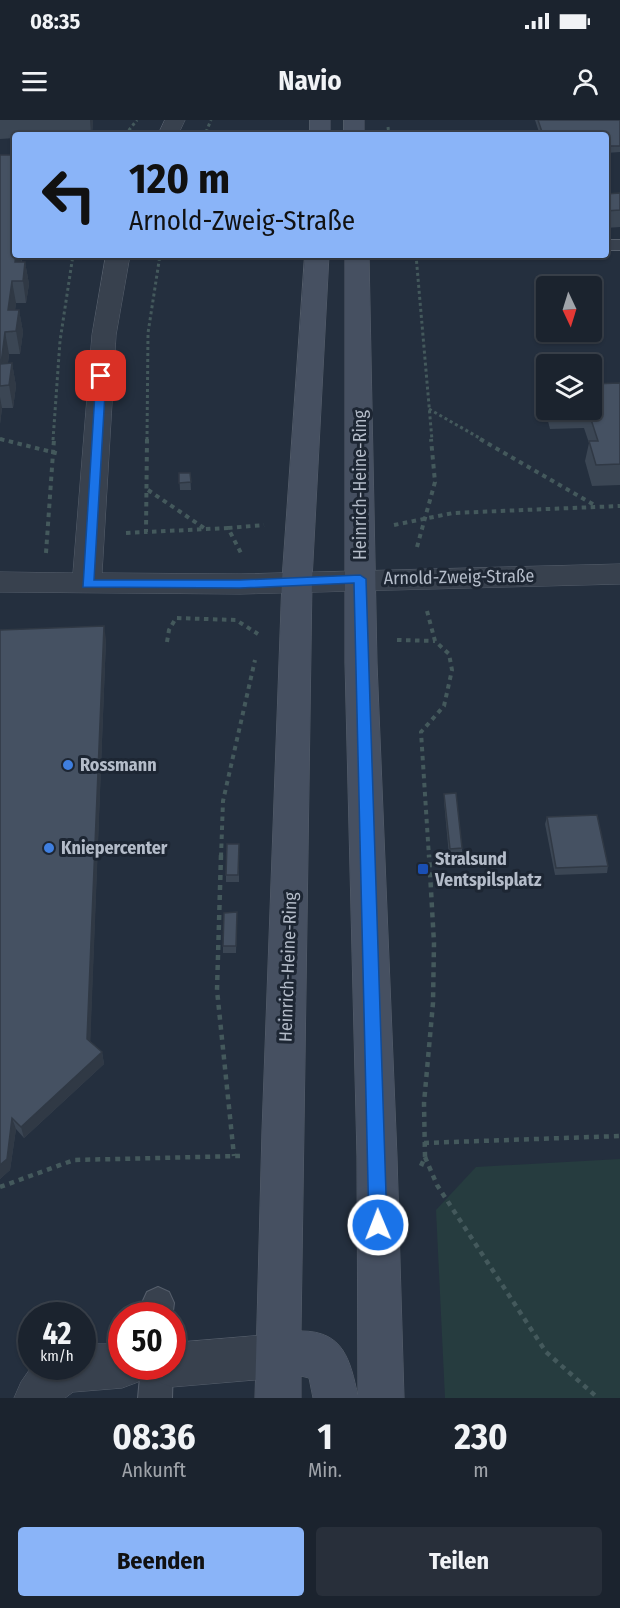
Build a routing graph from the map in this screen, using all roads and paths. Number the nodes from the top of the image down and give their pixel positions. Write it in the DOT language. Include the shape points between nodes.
graph roads {
  1 [pos="137,120"];
  2 [pos="127,132"];
  3 [pos="73,258"];
  4 [pos="117,258"];
  5 [pos="160,258"];
  6 [pos="316,258"];
  7 [pos="357,258"];
  8 [pos="416,258"];
  9 [pos="429,409"];
  10 [pos="0,439"];
  11 [pos="52,453"];
  12 [pos="96,459"];
  13 [pos="148,490"];
  14 [pos="620,506"];
  15 [pos="597,507"];
  16 [pos="421,519"];
  17 [pos="204,529"];
  18 [pos="620,574"];
  19 [pos="360,579"];
  20 [pos="422,579"];
  21 [pos="297,580"];
  22 [pos="0,582"];
  23 [pos="45,583"];
  24 [pos="87,584"];
  25 [pos="240,584"];
  26 [pos="236,620"];
  27 [pos="262,639"];
  28 [pos="166,642"];
  29 [pos="259,649"];
  30 [pos="620,1136"];
  31 [pos="164,1155"];
  32 [pos="234,1156"];
  33 [pos="425,1156"];
  34 [pos="0,1187"];
  35 [pos="108,1366"];
  36 [pos="186,1367"];
  37 [pos="278,1377"];
  38 [pos="156,1380"];
  39 [pos="37,1398"];
  40 [pos="155,1398"];
  41 [pos="336,1398"];
  42 [pos="381,1398"];
  43 [pos="598,1398"];
  1 -- 2 [label="path"];
  3 -- 11 [label="path" via="60,341"];
  4 -- 12 [label="street" via="104,335"];
  5 -- 13 [label="path" via="148,333"];
  6 -- 21 [label="main road, Heinrich-Heine-Ring"];
  7 -- 19 [label="main road, Heinrich-Heine-Ring"];
  8 -- 9 [label="path"];
  9 -- 15 [label="path"];
  9 -- 16 [label="path" via="435,482"];
  10 -- 11 [label="path"];
  11 -- 12 [label="path"];
  11 -- 23 [label="path"];
  12 -- 24 [label="street"];
  13 -- 17 [label="path"];
  13 -- 17 [label="path" via="146,532"];
  14 -- 15 [label="path"];
  15 -- 16 [label="path" via="453,513"];
  16 -- 20 [label="path" via="416,546"];
  17 -- 25 [label="path" via="228,528 241,554"];
  18 -- 20 [label="street, Arnold-Zweig-Straße"];
  19 -- 20 [label="street, Arnold-Zweig-Straße"];
  19 -- 21 [label="street, Arnold-Zweig-Straße"];
  19 -- 42 [label="main road, Heinrich-Heine-Ring"];
  20 -- 30 [label="path" via="435,641 449,654 452,670 444,706 421,732 434,943 423,1143"];
  21 -- 25 [label="street, Arnold-Zweig-Straße"];
  21 -- 37 [label="main road, Heinrich-Heine-Ring"];
  22 -- 23 [label="street, Arnold-Zweig-Straße"];
  23 -- 24 [label="street, Arnold-Zweig-Straße"];
  24 -- 25 [label="street, Arnold-Zweig-Straße"];
  25 -- 26 [label="path"];
  26 -- 27 [label="path"];
  26 -- 28 [label="path" via="176,618"];
  29 -- 32 [label="path" via="244,699 223,801 217,990"];
  31 -- 34 [label="path" via="74,1160"];
  33 -- 43 [label="path" via="437,1185 546,1353"];
  35 -- 39 [label="street" via="84,1366 56,1373"];
  36 -- 37 [label="street"];
  37 -- 41 [label="main road" via="304,1353 321,1356 330,1370"];
  38 -- 40 [label="lane"];
}
